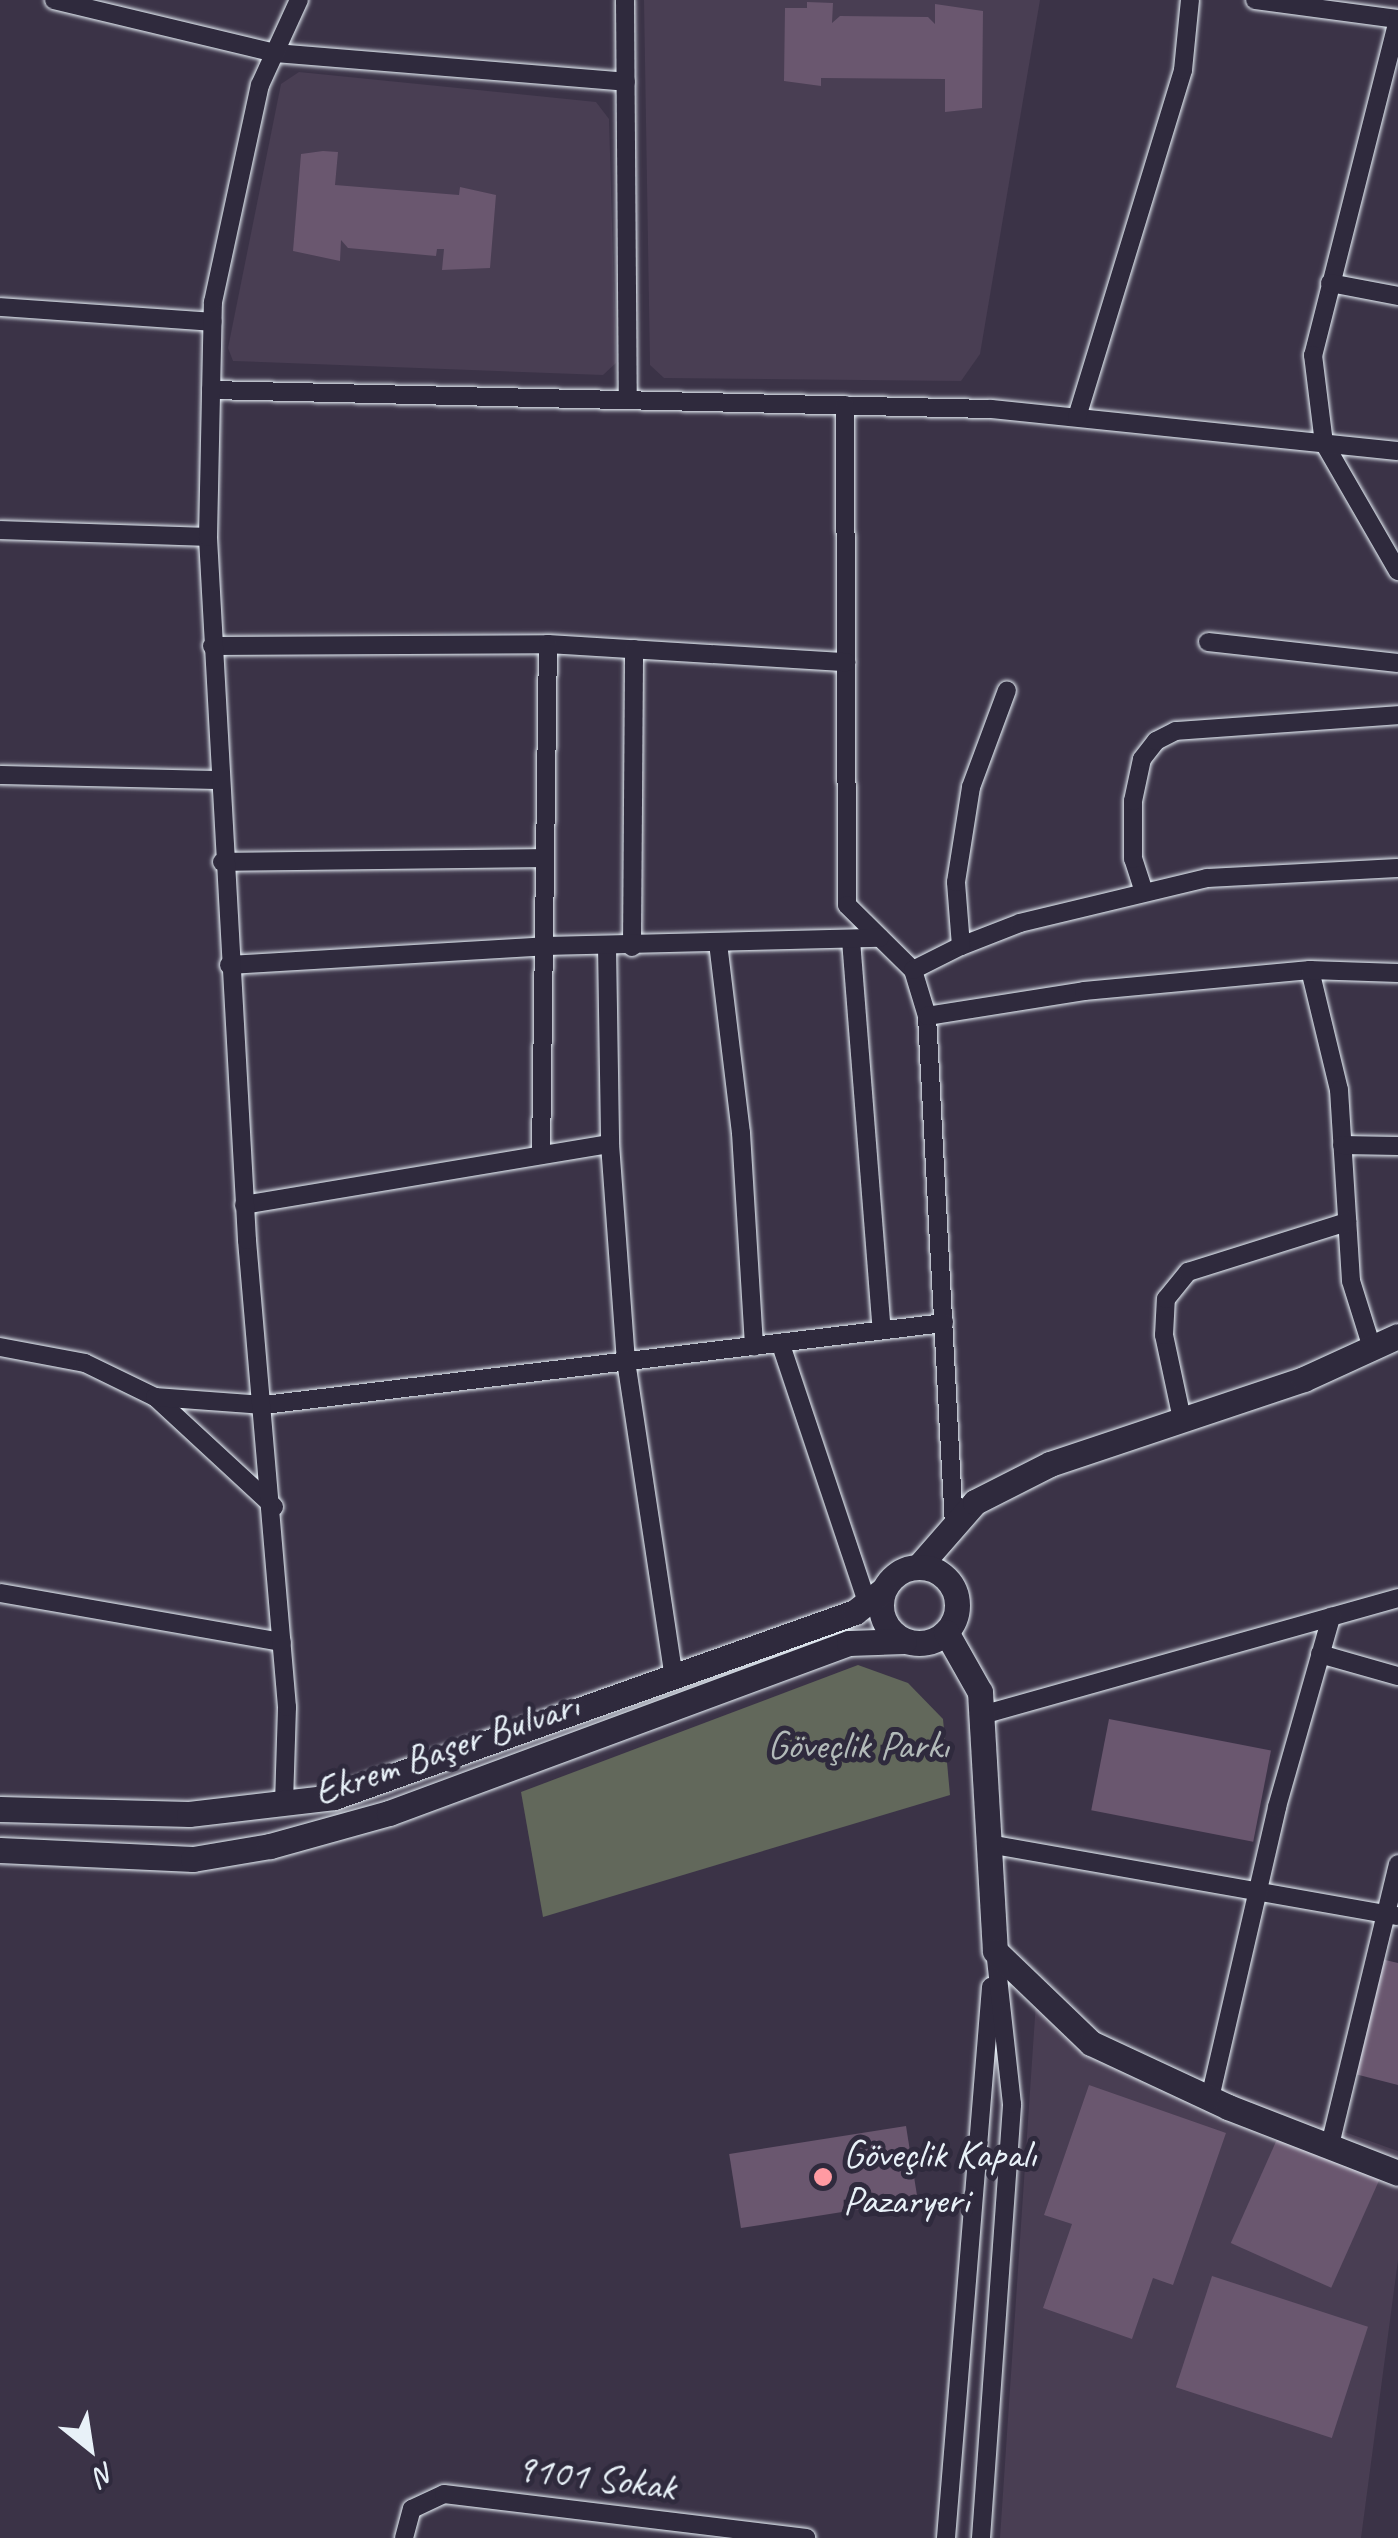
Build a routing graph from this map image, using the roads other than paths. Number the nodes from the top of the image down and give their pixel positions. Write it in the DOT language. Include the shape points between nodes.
graph roads {
  1 [pos="54,0"];
  2 [pos="299,0"];
  3 [pos="625,0"];
  4 [pos="1190,0"];
  5 [pos="1255,0"];
  6 [pos="1398,19"];
  7 [pos="275,53"];
  8 [pos="626,82"];
  9 [pos="1330,283"];
  10 [pos="1398,296"];
  11 [pos="0,308"];
  12 [pos="212,322"];
  13 [pos="211,390"];
  14 [pos="628,400"];
  15 [pos="845,405"];
  16 [pos="1077,417"];
  17 [pos="1324,443"];
  18 [pos="1398,451"];
  19 [pos="0,530"];
  20 [pos="208,537"];
  21 [pos="1398,570"];
  22 [pos="1208,642"];
  23 [pos="548,644"];
  24 [pos="212,646"];
  25 [pos="634,649"];
  26 [pos="846,662"];
  27 [pos="1398,663"];
  28 [pos="1006,690"];
  29 [pos="1398,715"];
  30 [pos="0,775"];
  31 [pos="217,780"];
  32 [pos="541,858"];
  33 [pos="222,862"];
  34 [pos="1398,868"];
  35 [pos="1144,892"];
  36 [pos="880,938"];
  37 [pos="851,940"];
  38 [pos="718,943"];
  39 [pos="544,946"];
  40 [pos="607,946"];
  41 [pos="960,946"];
  42 [pos="632,947"];
  43 [pos="229,966"];
  44 [pos="913,970"];
  45 [pos="1310,970"];
  46 [pos="1398,974"];
  47 [pos="927,1016"];
  48 [pos="610,1144"];
  49 [pos="1342,1145"];
  50 [pos="1398,1146"];
  51 [pos="542,1156"];
  52 [pos="244,1205"];
  53 [pos="1348,1222"];
  54 [pos="944,1323"];
  55 [pos="882,1330"];
  56 [pos="1398,1336"];
  57 [pos="781,1344"];
  58 [pos="0,1347"];
  59 [pos="754,1347"];
  60 [pos="1372,1348"];
  61 [pos="626,1361"];
  62 [pos="155,1397"];
  63 [pos="264,1404"];
  64 [pos="1182,1419"];
  65 [pos="274,1508"];
  66 [pos="954,1526"];
  67 [pos="919,1566"];
  68 [pos="0,1593"];
  69 [pos="875,1596"];
  70 [pos="1398,1598"];
  71 [pos="1331,1617"];
  72 [pos="946,1632"];
  73 [pos="904,1641"];
  74 [pos="282,1642"];
  75 [pos="1320,1654"];
  76 [pos="673,1672"];
  77 [pos="1398,1676"];
  78 [pos="982,1714"];
  79 [pos="284,1803"];
  80 [pos="0,1809"];
  81 [pos="994,1844"];
  82 [pos="0,1850"];
  83 [pos="1398,1864"];
  84 [pos="1262,1893"];
  85 [pos="1390,1915"];
  86 [pos="995,1951"];
  87 [pos="1210,2098"];
  88 [pos="1330,2146"];
  89 [pos="1396,2165"];
  90 [pos="684,2531"];
  91 [pos="404,2538"];
  92 [pos="806,2538"];
  93 [pos="946,2538"];
  94 [pos="981,2538"];
  1 -- 7 [label="street"];
  2 -- 7 [label="street"];
  3 -- 8 [label="street"];
  4 -- 16 [label="street" via="1183,70"];
  5 -- 6 [label="street"];
  6 -- 9 [label="street"];
  7 -- 8 [label="street"];
  7 -- 12 [label="street" via="260,85"];
  8 -- 14 [label="street"];
  9 -- 10 [label="street"];
  9 -- 17 [label="street" via="1313,354"];
  11 -- 12 [label="street"];
  12 -- 13 [label="street"];
  13 -- 14 [label="street"];
  13 -- 20 [label="street"];
  14 -- 15 [label="street"];
  15 -- 16 [label="street"];
  15 -- 26 [label="street"];
  16 -- 17 [label="street"];
  17 -- 18 [label="street"];
  17 -- 21 [label="street"];
  19 -- 20 [label="street"];
  20 -- 24 [label="street"];
  22 -- 27 [label="street"];
  23 -- 24 [label="street"];
  23 -- 25 [label="street"];
  23 -- 32 [label="street"];
  24 -- 31 [label="street"];
  25 -- 26 [label="street"];
  25 -- 42 [label="street"];
  26 -- 36 [label="street" via="848,905"];
  28 -- 41 [label="street" via="971,787 956,882"];
  29 -- 35 [label="street" via="1176,731 1156,741 1142,759 1133,801 1133,858"];
  30 -- 31 [label="street"];
  31 -- 33 [label="street"];
  32 -- 33 [label="street"];
  32 -- 39 [label="street"];
  33 -- 43 [label="street"];
  34 -- 35 [label="street" via="1207,878"];
  35 -- 41 [label="street" via="1020,923"];
  36 -- 37 [label="street"];
  36 -- 44 [label="street"];
  37 -- 38 [label="street"];
  37 -- 55 [label="street"];
  38 -- 42 [label="street"];
  38 -- 59 [label="street" via="741,1133"];
  39 -- 40 [label="street"];
  39 -- 43 [label="street"];
  39 -- 51 [label="street"];
  40 -- 42 [label="street"];
  40 -- 48 [label="street"];
  41 -- 44 [label="street"];
  43 -- 52 [label="street"];
  44 -- 47 [label="street"];
  45 -- 46 [label="street"];
  45 -- 47 [label="street" via="1084,992"];
  45 -- 49 [label="street" via="1339,1090"];
  47 -- 54 [label="street"];
  48 -- 51 [label="street"];
  48 -- 61 [label="street"];
  49 -- 50 [label="street"];
  49 -- 53 [label="street"];
  51 -- 52 [label="street"];
  52 -- 63 [label="street"];
  53 -- 60 [label="street" via="1352,1281"];
  53 -- 64 [label="street" via="1188,1272 1166,1299 1164,1334"];
  54 -- 55 [label="street"];
  54 -- 66 [label="street"];
  55 -- 57 [label="street"];
  56 -- 60 [label="main road"];
  57 -- 59 [label="street"];
  57 -- 69 [label="street"];
  58 -- 62 [label="street" via="85,1362"];
  59 -- 61 [label="street"];
  60 -- 64 [label="main road" via="1304,1379"];
  61 -- 63 [label="street"];
  61 -- 76 [label="street"];
  62 -- 63 [label="street"];
  62 -- 65 [label="street"];
  63 -- 65 [label="street"];
  64 -- 66 [label="main road" via="1050,1464 976,1502"];
  65 -- 74 [label="street"];
  66 -- 67 [label="main road"];
  67 -- 69 [label="main road" via="904,1569"];
  67 -- 72 [label="main road" via="946,1577 955,1590 955,1620"];
  68 -- 74 [label="street"];
  69 -- 73 [label="main road" via="883,1620"];
  69 -- 76 [label="main road, Ekrem Başer Bulvarı" via="855,1612"];
  70 -- 71 [label="street"];
  71 -- 75 [label="street"];
  71 -- 78 [label="street"];
  72 -- 73 [label="main road" via="934,1641"];
  72 -- 78 [label="main road" via="980,1692"];
  73 -- 82 [label="main road, Ekrem Başer Bulvarı" via="849,1644 389,1813 270,1846 193,1859"];
  74 -- 79 [label="street"];
  75 -- 77 [label="street"];
  75 -- 84 [label="street" via="1277,1808"];
  76 -- 79 [label="main road, Ekrem Başer Bulvarı" via="334,1798"];
  78 -- 81 [label="main road"];
  79 -- 80 [label="main road, Ekrem Başer Bulvarı" via="189,1814"];
  81 -- 84 [label="street"];
  81 -- 86 [label="main road"];
  83 -- 85 [label="street"];
  84 -- 85 [label="street"];
  84 -- 87 [label="street"];
  85 -- 88 [label="street"];
  86 -- 87 [label="main road" via="1092,2043"];
  86 -- 93 [label="street"];
  86 -- 94 [label="street" via="1012,2104"];
  87 -- 88 [label="main road"];
  88 -- 89 [label="main road"];
  90 -- 91 [label="street, 9101 Sokak" via="444,2494 412,2508"];
  90 -- 92 [label="street, 9101 Sokak"];
}
